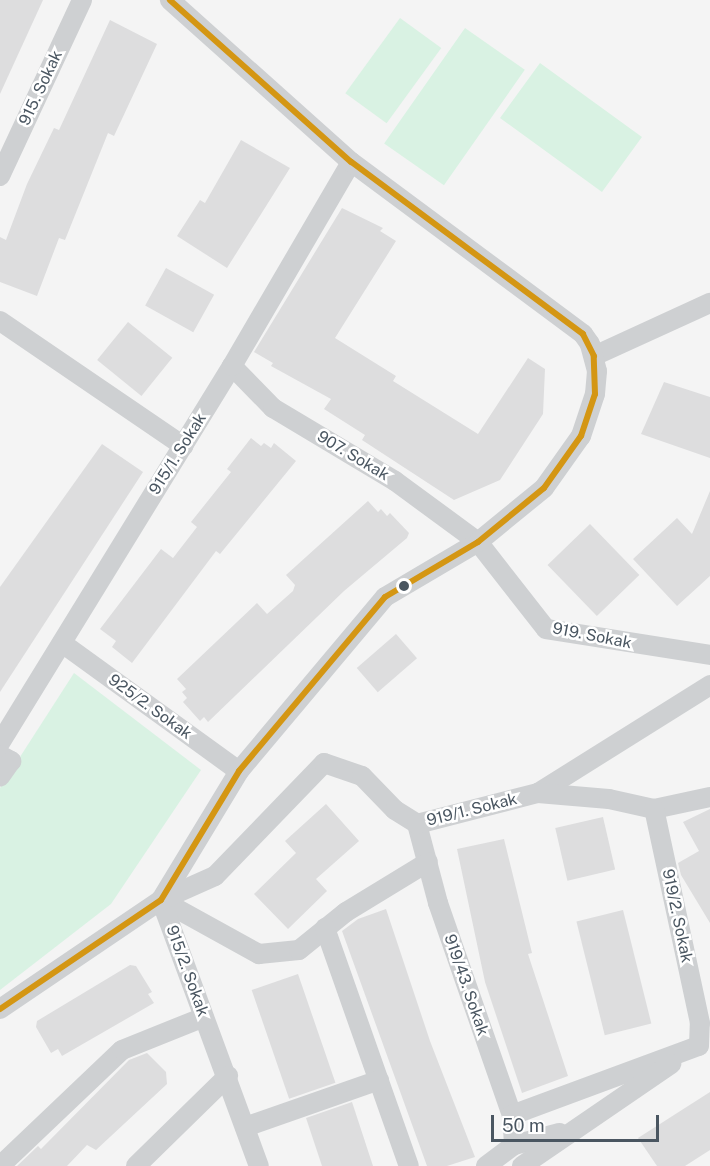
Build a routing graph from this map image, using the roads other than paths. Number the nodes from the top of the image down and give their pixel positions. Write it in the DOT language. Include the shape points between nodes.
graph roads {
  1 [pos="82,0"];
  2 [pos="170,0"];
  3 [pos="351,162"];
  4 [pos="0,176"];
  5 [pos="710,303"];
  6 [pos="0,321"];
  7 [pos="594,356"];
  8 [pos="232,366"];
  9 [pos="183,446"];
  10 [pos="478,542"];
  11 [pos="62,643"];
  12 [pos="710,655"];
  13 [pos="710,685"];
  14 [pos="0,743"];
  15 [pos="0,755"];
  16 [pos="239,771"];
  17 [pos="0,777"];
  18 [pos="538,793"];
  19 [pos="710,797"];
  20 [pos="654,809"];
  21 [pos="417,824"];
  22 [pos="428,862"];
  23 [pos="161,900"];
  24 [pos="325,928"];
  25 [pos="0,1009"];
  26 [pos="204,1017"];
  27 [pos="705,1031"];
  28 [pos="228,1076"];
  29 [pos="379,1080"];
  30 [pos="512,1115"];
  31 [pos="246,1127"];
  32 [pos="571,1129"];
  33 [pos="514,1145"];
  34 [pos="0,1166"];
  35 [pos="136,1166"];
  36 [pos="259,1166"];
  37 [pos="409,1166"];
  38 [pos="486,1166"];
  39 [pos="522,1166"];
  1 -- 4 [label="street, 915. Sokak"];
  2 -- 3 [label="street"];
  3 -- 7 [label="street" via="583,334"];
  3 -- 8 [label="street, 915/1. Sokak"];
  5 -- 7 [label="street"];
  6 -- 9 [label="street"];
  7 -- 10 [label="street" via="596,394 581,436 544,488"];
  8 -- 9 [label="street, 915/1. Sokak"];
  8 -- 10 [label="street, 907. Sokak" via="273,408 395,481"];
  9 -- 11 [label="street, 915/1. Sokak"];
  10 -- 12 [label="street, 919. Sokak" via="546,629"];
  10 -- 16 [label="street" via="385,597"];
  11 -- 14 [label="street, 915/1. Sokak"];
  11 -- 16 [label="street, 925/2. Sokak"];
  13 -- 18 [label="street"];
  15 -- 17 [label="street" via="11,761"];
  16 -- 23 [label="street"];
  18 -- 20 [label="street, 919/1. Sokak" via="609,799"];
  18 -- 21 [label="street, 919/1. Sokak"];
  19 -- 20 [label="street, 919/1. Sokak"];
  20 -- 27 [label="street, 919/2. Sokak"];
  21 -- 22 [label="street, 919/43. Sokak"];
  21 -- 23 [label="street, 919/1. Sokak" via="396,810 362,776 324,763 215,876"];
  22 -- 24 [label="street"];
  22 -- 30 [label="street, 919/43. Sokak" via="438,903"];
  23 -- 24 [label="street" via="260,954 299,950"];
  23 -- 25 [label="street"];
  23 -- 26 [label="street, 915/2. Sokak"];
  24 -- 29 [label="street"];
  26 -- 28 [label="street, 915/2. Sokak"];
  26 -- 34 [label="street" via="122,1050"];
  27 -- 30 [label="street"];
  27 -- 32 [label="street"];
  28 -- 31 [label="street, 915/2. Sokak"];
  28 -- 35 [label="street"];
  29 -- 31 [label="street"];
  29 -- 37 [label="street"];
  30 -- 33 [label="street, 919/43. Sokak"];
  31 -- 36 [label="street, 915/2. Sokak"];
  32 -- 33 [label="street"];
  32 -- 39 [label="street"];
  33 -- 38 [label="street"];
}
